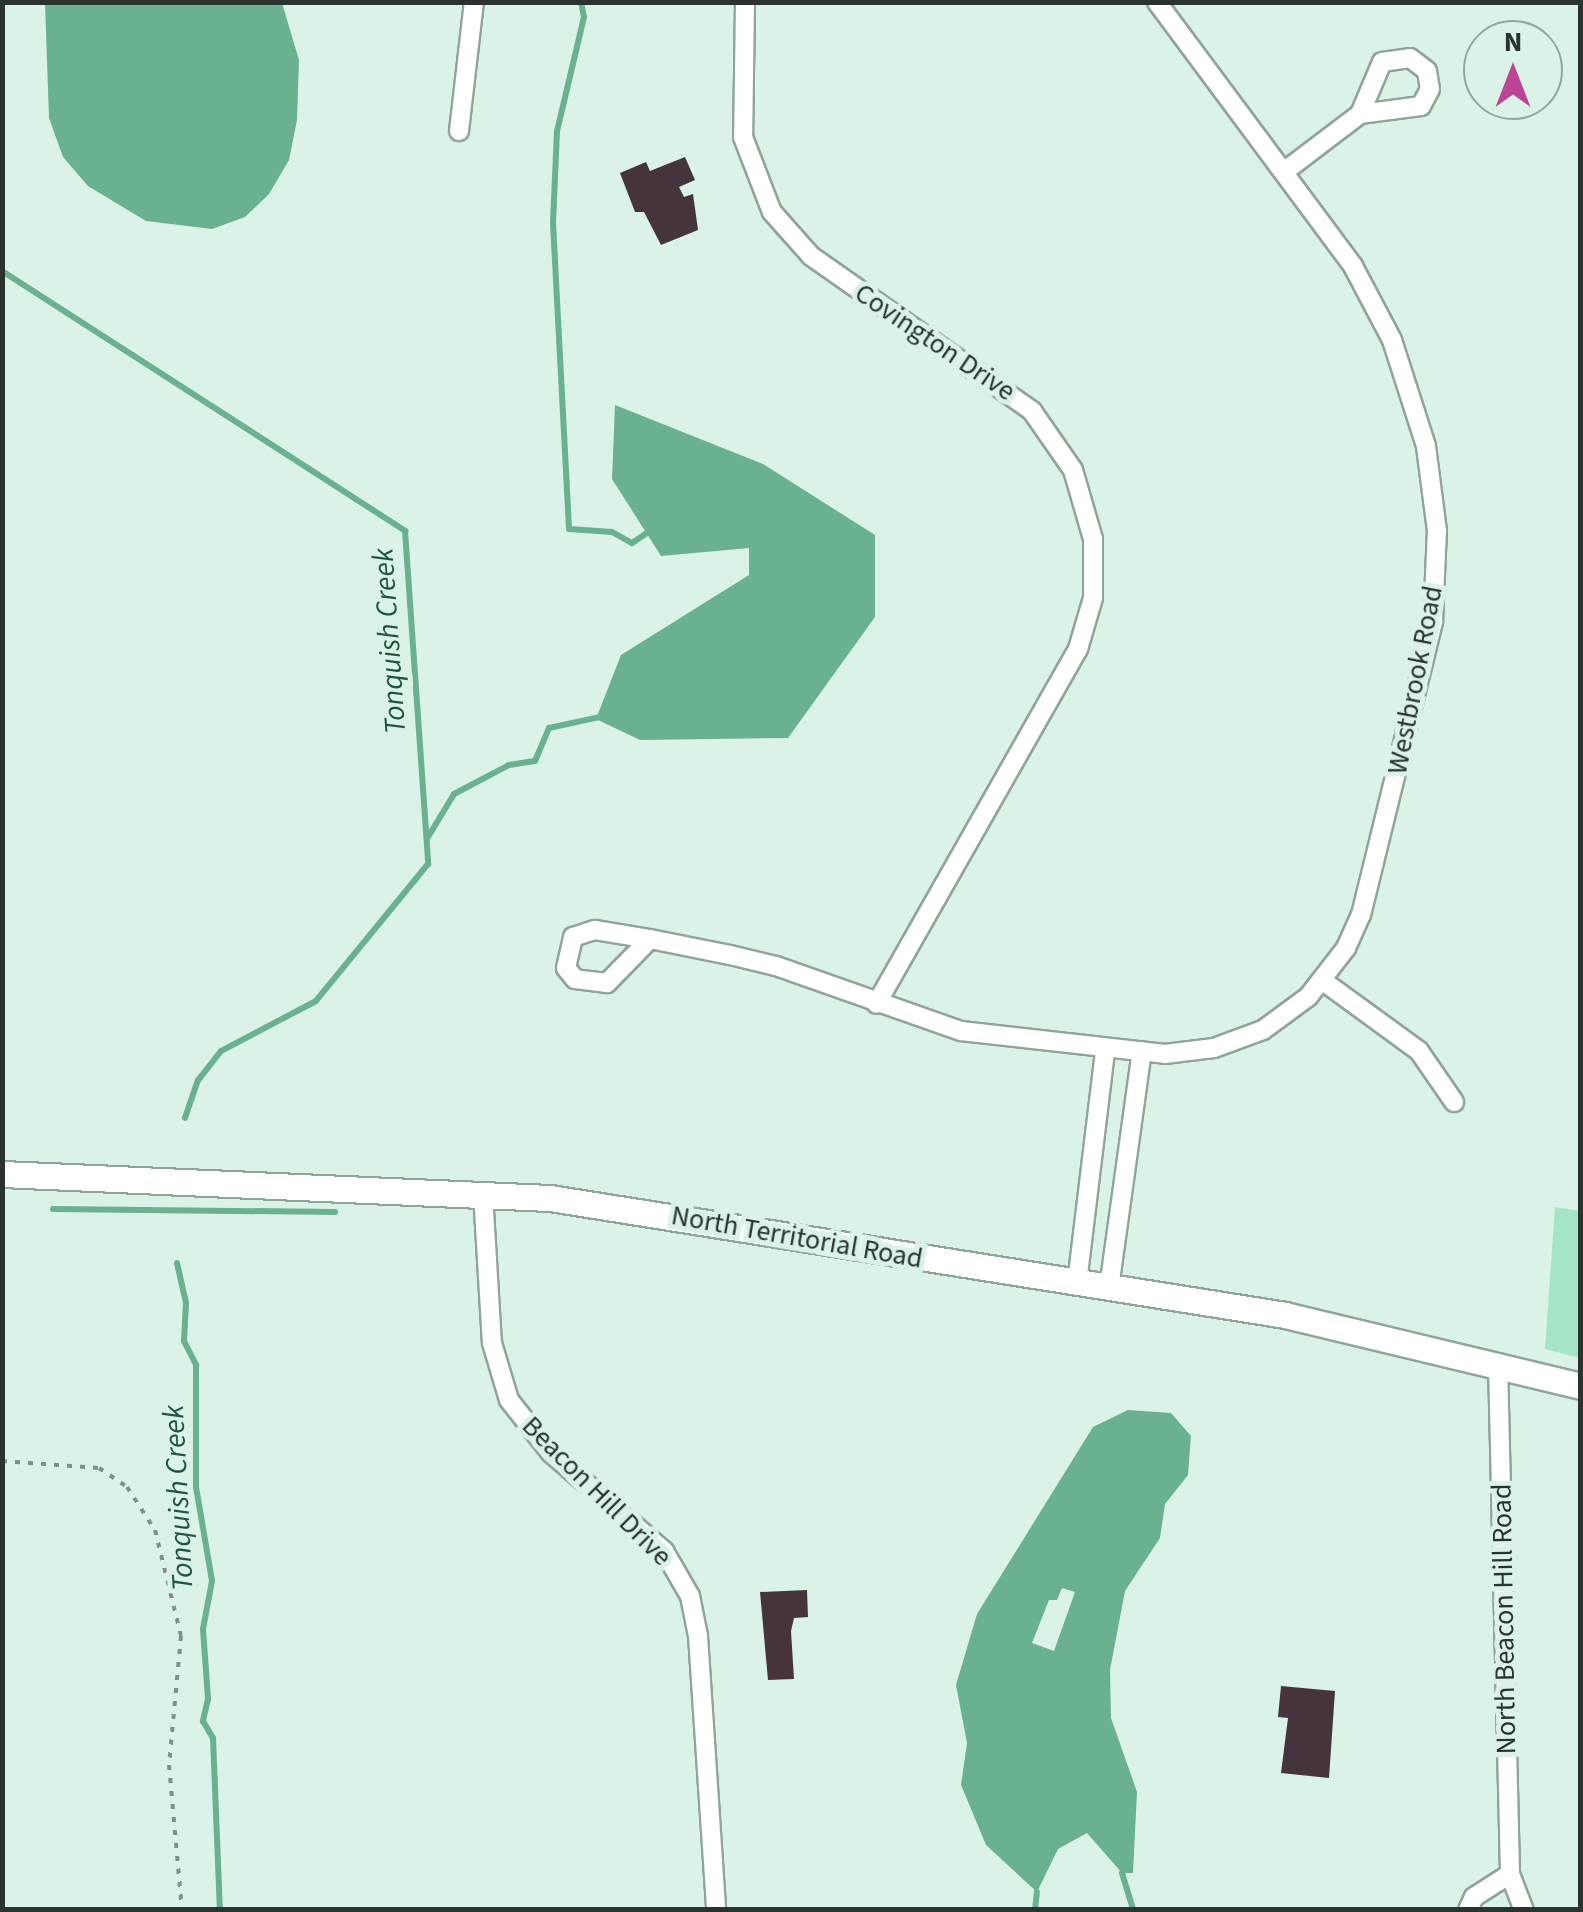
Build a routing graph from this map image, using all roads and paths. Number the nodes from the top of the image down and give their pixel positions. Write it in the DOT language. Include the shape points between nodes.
graph roads {
  1 [pos="474,2"];
  2 [pos="745,2"];
  3 [pos="1157,2"];
  4 [pos="1360,114"];
  5 [pos="458,131"];
  6 [pos="1285,171"];
  7 [pos="650,940"];
  8 [pos="1323,981"];
  9 [pos="876,1004"];
  10 [pos="1105,1051"];
  11 [pos="1142,1051"];
  12 [pos="1454,1102"];
  13 [pos="2,1174"];
  14 [pos="482,1193"];
  15 [pos="1077,1283"];
  16 [pos="1109,1288"];
  17 [pos="1498,1364"];
  18 [pos="1580,1386"];
  19 [pos="2,1461"];
  20 [pos="1510,1874"];
  21 [pos="182,1910"];
  22 [pos="716,1910"];
  23 [pos="1468,1910"];
  24 [pos="1524,1910"];
  1 -- 5 [label="street"];
  2 -- 9 [label="street, Covington Drive" via="743,136 772,212 811,256 1032,411 1073,470 1093,539 1093,598 1078,649"];
  3 -- 6 [label="street, Westbrook Road"];
  4 -- 6 [label="street"];
  6 -- 8 [label="street, Westbrook Road" via="1353,266 1392,340 1426,446 1437,532 1433,622 1411,722 1361,914"];
  7 -- 7 [label="street, Westbrook Road" via="595,930 573,937 566,968 575,980 608,983"];
  7 -- 9 [label="street, Westbrook Road" via="776,966"];
  8 -- 11 [label="street, Westbrook Road" via="1286,1015 1240,1040 1186,1053"];
  8 -- 12 [label="street" via="1419,1051"];
  9 -- 10 [label="street, Westbrook Road" via="961,1031"];
  10 -- 11 [label="street, Westbrook Road"];
  10 -- 15 [label="street"];
  11 -- 16 [label="street"];
  13 -- 14 [label="main road, North Territorial Road"];
  14 -- 15 [label="main road, North Territorial Road" via="736,1225"];
  14 -- 22 [label="street, Beacon Hill Drive" via="492,1343 509,1400 551,1453 664,1551 690,1596"];
  15 -- 16 [label="main road, North Territorial Road"];
  16 -- 17 [label="main road, North Territorial Road" via="1285,1315"];
  17 -- 18 [label="main road, North Territorial Road"];
  17 -- 20 [label="street, North Beacon Hill Road"];
  19 -- 21 [label="path" via="99,1468 127,1488 155,1530 181,1636 169,1764"];
  20 -- 23 [label="street" via="1474,1897"];
  20 -- 24 [label="street, North Beacon Hill Road"];
}
